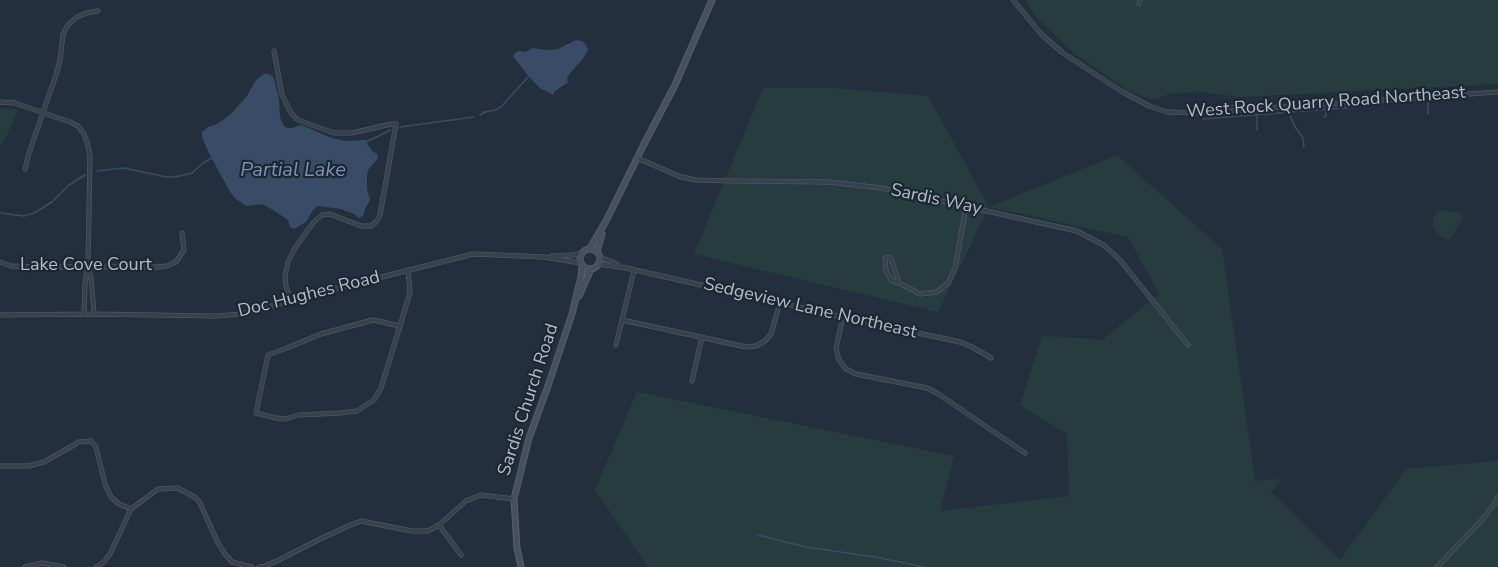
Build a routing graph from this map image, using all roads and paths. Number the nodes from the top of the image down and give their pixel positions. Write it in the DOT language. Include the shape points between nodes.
graph roads {
  1 [pos="712,0"];
  2 [pos="1013,0"];
  3 [pos="98,11"];
  4 [pos="274,51"];
  5 [pos="1498,92"];
  6 [pos="0,102"];
  7 [pos="43,112"];
  8 [pos="637,158"];
  9 [pos="25,170"];
  10 [pos="966,207"];
  11 [pos="606,220"];
  12 [pos="182,233"];
  13 [pos="591,248"];
  14 [pos="582,253"];
  15 [pos="544,256"];
  16 [pos="599,257"];
  17 [pos="0,262"];
  18 [pos="582,264"];
  19 [pos="88,267"];
  20 [pos="591,269"];
  21 [pos="408,270"];
  22 [pos="634,270"];
  23 [pos="899,283"];
  24 [pos="291,301"];
  25 [pos="780,303"];
  26 [pos="84,314"];
  27 [pos="94,314"];
  28 [pos="572,314"];
  29 [pos="0,315"];
  30 [pos="843,317"];
  31 [pos="622,320"];
  32 [pos="400,326"];
  33 [pos="702,338"];
  34 [pos="616,345"];
  35 [pos="1188,345"];
  36 [pos="991,357"];
  37 [pos="692,381"];
  38 [pos="1025,453"];
  39 [pos="0,466"];
  40 [pos="1498,497"];
  41 [pos="514,499"];
  42 [pos="131,509"];
  43 [pos="439,525"];
  44 [pos="462,555"];
  45 [pos="25,567"];
  46 [pos="64,567"];
  47 [pos="96,567"];
  48 [pos="252,567"];
  49 [pos="259,567"];
  50 [pos="521,567"];
  51 [pos="1437,567"];
  1 -- 8 [label="street" via="675,85"];
  2 -- 5 [label="street, West Rock Quarry Road Northeast" via="1042,35 1067,56 1138,100 1167,112"];
  3 -- 7 [label="street" via="76,16 63,34 60,60"];
  4 -- 24 [label="street" via="282,95 298,120 334,133 396,124 380,215 371,226 330,214 313,223 288,262 285,276"];
  6 -- 7 [label="street"];
  7 -- 9 [label="street"];
  7 -- 19 [label="street" via="78,126 87,142"];
  8 -- 10 [label="street, Sardis Way" via="696,180 828,182 882,188"];
  8 -- 11 [label="street"];
  10 -- 23 [label="street" via="955,268 948,283 937,292 920,294"];
  10 -- 35 [label="street, Sardis Way" via="1077,231 1105,246"];
  11 -- 13 [label="street"];
  11 -- 16 [label="street"];
  12 -- 19 [label="street, Lake Cove Court" via="184,250 176,262 167,266"];
  13 -- 14 [label="street"];
  13 -- 16 [label="street"];
  14 -- 15 [label="street, Doc Hughes Road"];
  14 -- 18 [label="street"];
  15 -- 18 [label="street, Doc Hughes Road"];
  15 -- 21 [label="street, Doc Hughes Road" via="473,254"];
  16 -- 20 [label="street"];
  16 -- 22 [label="street, Sedgeview Lane Northeast"];
  17 -- 19 [label="street, Lake Cove Court" via="11,266"];
  18 -- 20 [label="street"];
  18 -- 28 [label="street, Sardis Church Road"];
  19 -- 26 [label="street"];
  19 -- 27 [label="street"];
  20 -- 28 [label="street, Sardis Church Road"];
  21 -- 24 [label="street, Doc Hughes Road"];
  21 -- 32 [label="street" via="410,292"];
  22 -- 25 [label="street, Sedgeview Lane Northeast"];
  22 -- 31 [label="street"];
  23 -- 23 [label="street" via="891,258 885,258 886,271 892,281"];
  24 -- 27 [label="street, Doc Hughes Road" via="242,314 216,316"];
  25 -- 30 [label="street, Sedgeview Lane Northeast"];
  25 -- 33 [label="street" via="771,334 756,346"];
  26 -- 27 [label="street, Doc Hughes Road"];
  26 -- 29 [label="street, Doc Hughes Road"];
  28 -- 41 [label="street, Sardis Church Road" via="529,438"];
  30 -- 36 [label="street, Sedgeview Lane Northeast" via="960,342"];
  30 -- 38 [label="street" via="836,348 846,369 927,388"];
  31 -- 33 [label="street"];
  31 -- 34 [label="street"];
  32 -- 32 [label="street" via="381,388 365,407 286,418 256,413 268,355 321,334 373,320"];
  33 -- 37 [label="street"];
  39 -- 42 [label="street" via="44,462 79,442 91,441 111,497"];
  40 -- 51 [label="street"];
  41 -- 43 [label="street" via="481,495 466,501"];
  41 -- 50 [label="street, Sardis Church Road"];
  42 -- 47 [label="street" via="110,554"];
  42 -- 48 [label="street" via="158,489 178,488 200,503 225,555 232,562"];
  43 -- 44 [label="street"];
  43 -- 49 [label="street" via="428,531 412,531 362,521"];
  45 -- 46 [label="street" via="42,563"];
}
